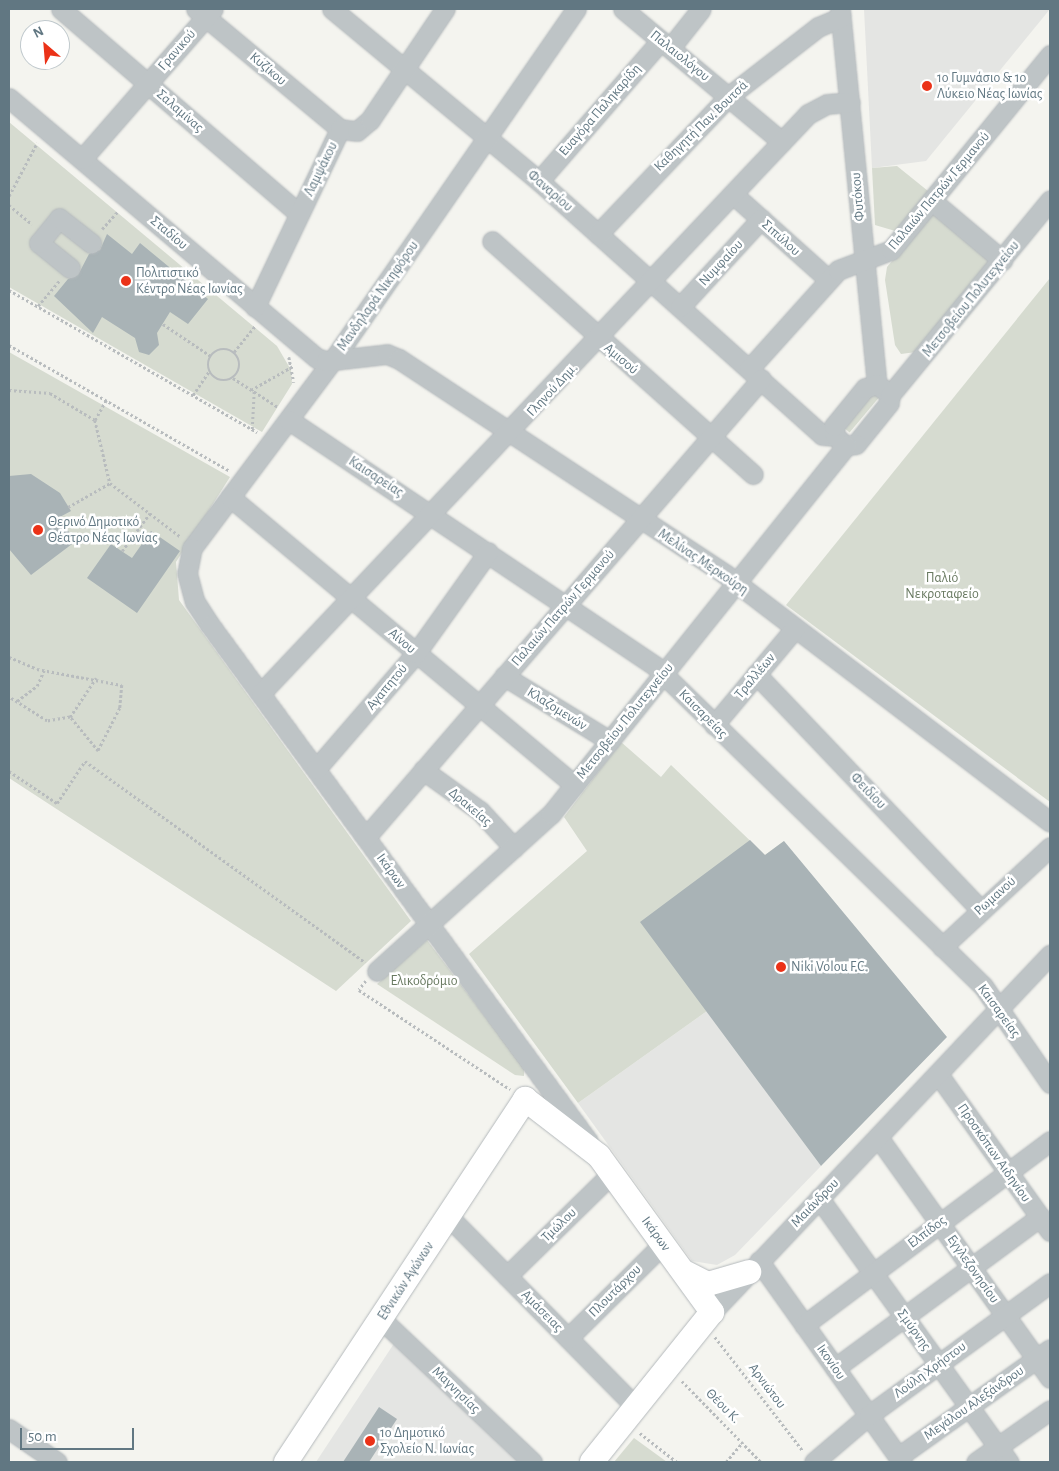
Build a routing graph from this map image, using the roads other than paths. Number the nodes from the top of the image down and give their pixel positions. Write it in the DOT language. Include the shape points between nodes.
graph roads {
  1 [pos="61,9"];
  2 [pos="445,9"];
  3 [pos="576,9"];
  4 [pos="623,9"];
  5 [pos="701,9"];
  6 [pos="342,12"];
  7 [pos="206,13"];
  8 [pos="841,13"];
  9 [pos="666,44"];
  10 [pos="1050,55"];
  11 [pos="405,69"];
  12 [pos="148,84"];
  13 [pos="729,96"];
  14 [pos="9,98"];
  15 [pos="850,102"];
  16 [pos="340,129"];
  17 [pos="488,138"];
  18 [pos="782,142"];
  19 [pos="82,159"];
  20 [pos="539,181"];
  21 [pos="734,195"];
  22 [pos="1050,200"];
  23 [pos="932,201"];
  24 [pos="299,214"];
  25 [pos="761,220"];
  26 [pos="598,234"];
  27 [pos="492,240"];
  28 [pos="91,243"];
  29 [pos="863,260"];
  30 [pos="1002,260"];
  31 [pos="70,268"];
  32 [pos="829,280"];
  33 [pos="653,283"];
  34 [pos="680,307"];
  35 [pos="254,316"];
  36 [pos="599,339"];
  37 [pos="332,361"];
  38 [pos="755,374"];
  39 [pos="883,390"];
  40 [pos="283,412"];
  41 [pos="511,433"];
  42 [pos="713,437"];
  43 [pos="840,441"];
  44 [pos="753,474"];
  45 [pos="230,497"];
  46 [pos="433,514"];
  47 [pos="640,519"];
  48 [pos="488,552"];
  49 [pos="188,583"];
  50 [pos="737,583"];
  51 [pos="351,598"];
  52 [pos="565,606"];
  53 [pos="795,628"];
  54 [pos="416,653"];
  55 [pos="663,674"];
  56 [pos="756,674"];
  57 [pos="504,676"];
  58 [pos="261,693"];
  59 [pos="479,706"];
  60 [pos="714,725"];
  61 [pos="610,741"];
  62 [pos="316,770"];
  63 [pos="423,770"];
  64 [pos="574,785"];
  65 [pos="1050,822"];
  66 [pos="366,837"];
  67 [pos="1050,847"];
  68 [pos="514,848"];
  69 [pos="980,908"];
  70 [pos="429,923"];
  71 [pos="942,947"];
  72 [pos="1050,955"];
  73 [pos="377,971"];
  74 [pos="1000,1009"];
  75 [pos="938,1074"];
  76 [pos="1050,1083"];
  77 [pos="525,1099"];
  78 [pos="878,1137"];
  79 [pos="1050,1141"];
  80 [pos="605,1165"];
  81 [pos="1008,1173"];
  82 [pos="819,1198"];
  83 [pos="448,1216"];
  84 [pos="940,1223"];
  85 [pos="1045,1224"];
  86 [pos="662,1244"];
  87 [pos="972,1266"];
  88 [pos="754,1267"];
  89 [pos="680,1268"];
  90 [pos="872,1273"];
  91 [pos="507,1276"];
  92 [pos="1050,1283"];
  93 [pos="1005,1315"];
  94 [pos="905,1317"];
  95 [pos="708,1318"];
  96 [pos="381,1319"];
  97 [pos="804,1325"];
  98 [pos="568,1338"];
  99 [pos="1043,1354"];
  100 [pos="938,1364"];
  101 [pos="835,1368"];
  102 [pos="1050,1378"];
  103 [pos="969,1406"];
  104 [pos="1050,1410"];
  105 [pos="630,1414"];
  106 [pos="868,1416"];
  107 [pos="9,1429"];
  108 [pos="998,1447"];
  109 [pos="809,1458"];
  110 [pos="900,1460"];
  111 [pos="58,1462"];
  112 [pos="286,1462"];
  113 [pos="532,1462"];
  114 [pos="592,1462"];
  115 [pos="976,1462"];
  116 [pos="1009,1462"];
  1 -- 12 [label="street, Σαλαμίνας"];
  2 -- 11 [label="street, Λαμψάκου"];
  3 -- 17 [label="street, Μανδηλαρά Νικηφόρου"];
  4 -- 9 [label="street, Παλαιολόγου"];
  5 -- 9 [label="street, Ευαγόρα Παληκαρίδη"];
  6 -- 11 [label="street, Φαναρίου"];
  7 -- 12 [label="street, Γρανικού"];
  7 -- 16 [label="street, Κυζίκου"];
  8 -- 13 [label="street, Καθηγητή Παν. Βουτσά"];
  8 -- 15 [label="street, Φυτόκου"];
  9 -- 13 [label="street, Παλαιολόγου"];
  9 -- 20 [label="street, Ευαγόρα Παληκαρίδη"];
  10 -- 23 [label="street, Παλαιών Πατρών Γερμανού"];
  11 -- 16 [label="street, Λαμψάκου" via="364,127 349,133"];
  11 -- 17 [label="street, Φαναρίου"];
  12 -- 19 [label="street, Γρανικού"];
  12 -- 24 [label="street, Σαλαμίνας"];
  13 -- 18 [label="street, Παλαιολόγου"];
  13 -- 26 [label="street, Καθηγητή Παν. Βουτσά"];
  14 -- 19 [label="street, Σταδίου"];
  15 -- 18 [label="street, Γληνού Δημ." via="817,108"];
  15 -- 29 [label="street, Φυτόκου"];
  16 -- 24 [label="street, Λαμψάκου"];
  17 -- 20 [label="street, Φαναρίου"];
  17 -- 37 [label="street, Μανδηλαρά Νικηφόρου"];
  18 -- 21 [label="street, Γληνού Δημ."];
  19 -- 35 [label="street, Σταδίου"];
  20 -- 26 [label="street, Φαναρίου"];
  21 -- 25 [label="street, Σιπύλου"];
  21 -- 33 [label="street, Γληνού Δημ."];
  22 -- 30 [label="street, Μετσοβείου Πολυτεχνείου"];
  23 -- 29 [label="street, Παλαιών Πατρών Γερμανού" via="887,254"];
  23 -- 30 [label="street"];
  24 -- 35 [label="street, Λαμψάκου"];
  25 -- 32 [label="street, Σιπύλου"];
  25 -- 34 [label="street, Νυμφαίου"];
  26 -- 33 [label="street, Φαναρίου"];
  27 -- 36 [label="street, Αμισού"];
  28 -- 31 [label="street" via="60,218 45,235 39,243"];
  29 -- 32 [label="street, Παλαιών Πατρών Γερμανού" via="843,266"];
  29 -- 39 [label="street, Φυτόκου"];
  30 -- 39 [label="street, Μετσοβείου Πολυτεχνείου"];
  32 -- 38 [label="street, Παλαιών Πατρών Γερμανού"];
  33 -- 34 [label="street, Φαναρίου"];
  33 -- 36 [label="street, Γληνού Δημ."];
  34 -- 38 [label="street, Φαναρίου"];
  35 -- 37 [label="street, Σταδίου" via="317,358"];
  36 -- 41 [label="street, Γληνού Δημ."];
  36 -- 42 [label="street, Αμισού"];
  37 -- 40 [label="street, Μανδηλαρά Νικηφόρου"];
  37 -- 41 [label="street, Μελίνας Μερκούρη" via="392,355"];
  38 -- 42 [label="street, Παλαιών Πατρών Γερμανού"];
  38 -- 43 [label="street, Φαναρίου" via="822,435"];
  39 -- 43 [label="street" via="889,403 856,444"];
  39 -- 43 [label="street" via="864,388 834,426"];
  40 -- 45 [label="street, Μανδηλαρά Νικηφόρου"];
  40 -- 46 [label="street, Καισαρείας"];
  41 -- 46 [label="street, Γληνού Δημ."];
  41 -- 47 [label="street, Μελίνας Μερκούρη"];
  42 -- 44 [label="street, Αμισού"];
  42 -- 47 [label="street, Παλαιών Πατρών Γερμανού"];
  43 -- 50 [label="street, Μετσοβείου Πολυτεχνείου"];
  45 -- 49 [label="street, Μανδηλαρά Νικηφόρου" via="192,548"];
  45 -- 51 [label="street, Αίνου"];
  46 -- 48 [label="street, Καισαρείας"];
  46 -- 51 [label="street, Γληνού Δημ."];
  47 -- 50 [label="street, Μελίνας Μερκούρη"];
  47 -- 52 [label="street, Παλαιών Πατρών Γερμανού"];
  48 -- 52 [label="street, Καισαρείας"];
  48 -- 54 [label="street, Αγαπητού"];
  49 -- 58 [label="street, Ικάρων" via="196,605"];
  50 -- 53 [label="street, Μελίνας Μερκούρη"];
  50 -- 55 [label="street, Μετσοβείου Πολυτεχνείου"];
  51 -- 54 [label="street, Αίνου"];
  51 -- 58 [label="street, Γληνού Δημ."];
  52 -- 55 [label="street, Καισαρείας"];
  52 -- 57 [label="street, Παλαιών Πατρών Γερμανού"];
  53 -- 56 [label="street, Τραλλέων"];
  53 -- 65 [label="street, Μελίνας Μερκούρη"];
  54 -- 59 [label="street, Αίνου"];
  54 -- 62 [label="street, Αγαπητού"];
  55 -- 60 [label="street, Καισαρείας"];
  55 -- 61 [label="street, Μετσοβείου Πολυτεχνείου"];
  56 -- 60 [label="street, Τραλλέων"];
  56 -- 69 [label="street, Φειδίου"];
  57 -- 59 [label="street, Παλαιών Πατρών Γερμανού"];
  57 -- 61 [label="street, Κλαζομενών"];
  58 -- 62 [label="street, Ικάρων"];
  59 -- 63 [label="street, Παλαιών Πατρών Γερμανού"];
  59 -- 64 [label="street, Αίνου"];
  60 -- 71 [label="street, Καισαρείας"];
  61 -- 64 [label="street, Μετσοβείου Πολυτεχνείου"];
  62 -- 66 [label="street, Ικάρων"];
  63 -- 66 [label="street, Παλαιών Πατρών Γερμανού"];
  63 -- 68 [label="street, Δρακείας" via="480,811"];
  64 -- 68 [label="street, Μετσοβείου Πολυτεχνείου"];
  66 -- 70 [label="street, Ικάρων"];
  67 -- 69 [label="street, Ρωμανού"];
  68 -- 70 [label="street, Μετσοβείου Πολυτεχνείου"];
  69 -- 71 [label="street, Ρωμανού"];
  70 -- 73 [label="street, Μετσοβείου Πολυτεχνείου"];
  70 -- 80 [label="street, Ικάρων"];
  71 -- 74 [label="street, Καισαρείας"];
  72 -- 74 [label="street, Μαιάνδρου"];
  74 -- 75 [label="street, Μαιάνδρου"];
  74 -- 76 [label="street, Καισαρείας"];
  75 -- 78 [label="street, Μαιάνδρου"];
  75 -- 81 [label="street, Προσκόπων Αιδηνίου"];
  77 -- 80 [label="main road, Ικάρων"];
  77 -- 83 [label="main road, Εθνικών Αγώνων"];
  78 -- 82 [label="street, Μαιάνδρου"];
  78 -- 84 [label="street, Εγγλεζονησίου"];
  79 -- 81 [label="street, Ελπίδος"];
  80 -- 86 [label="main road, Ικάρων"];
  80 -- 91 [label="street, Τμώλου"];
  81 -- 84 [label="street, Ελπίδος"];
  81 -- 85 [label="street, Προσκόπων Αιδηνίου"];
  82 -- 88 [label="street, Μαιάνδρου"];
  82 -- 90 [label="street, Σμύρνης"];
  83 -- 91 [label="street, Αμάσειας"];
  83 -- 96 [label="main road, Εθνικών Αγώνων"];
  84 -- 87 [label="street, Εγγλεζονησίου"];
  84 -- 90 [label="street, Ελπίδος"];
  85 -- 87 [label="street"];
  86 -- 89 [label="main road, Ικάρων"];
  86 -- 98 [label="street, Πλουτάρχου"];
  87 -- 93 [label="street, Εγγλεζονησίου"];
  87 -- 94 [label="street"];
  88 -- 89 [label="main road" via="708,1284"];
  88 -- 95 [label="street, Μαιάνδρου"];
  88 -- 97 [label="street, Ικονίου"];
  89 -- 95 [label="main road, Ικάρων"];
  90 -- 94 [label="street, Σμύρνης"];
  90 -- 97 [label="street, Ελπίδος"];
  91 -- 98 [label="street, Αμάσειας"];
  92 -- 93 [label="street, Λούλη Χρήστου"];
  93 -- 99 [label="street, Εγγλεζονησίου"];
  93 -- 100 [label="street, Λούλη Χρήστου"];
  94 -- 100 [label="street, Σμύρνης"];
  94 -- 101 [label="street"];
  95 -- 105 [label="main road, Μαιάνδρου"];
  96 -- 112 [label="main road, Εθνικών Αγώνων"];
  96 -- 113 [label="street, Μαγνησίας"];
  97 -- 101 [label="street, Ικονίου"];
  98 -- 105 [label="street, Αμάσειας"];
  99 -- 102 [label="street, Εγγλεζονησίου"];
  99 -- 103 [label="street, Μεγάλου Αλεξάνδρου"];
  100 -- 103 [label="street, Σμύρνης"];
  100 -- 106 [label="street, Λούλη Χρήστου"];
  101 -- 106 [label="street, Ικονίου"];
  103 -- 108 [label="street, Σμύρνης"];
  103 -- 110 [label="street, Μεγάλου Αλεξάνδρου"];
  104 -- 108 [label="street"];
  105 -- 114 [label="main road, Μαιάνδρου"];
  106 -- 109 [label="street, Λούλη Χρήστου"];
  106 -- 110 [label="street, Ικονίου"];
  107 -- 111 [label="street"];
  108 -- 115 [label="street"];
  108 -- 116 [label="street, Σμύρνης"];
}
